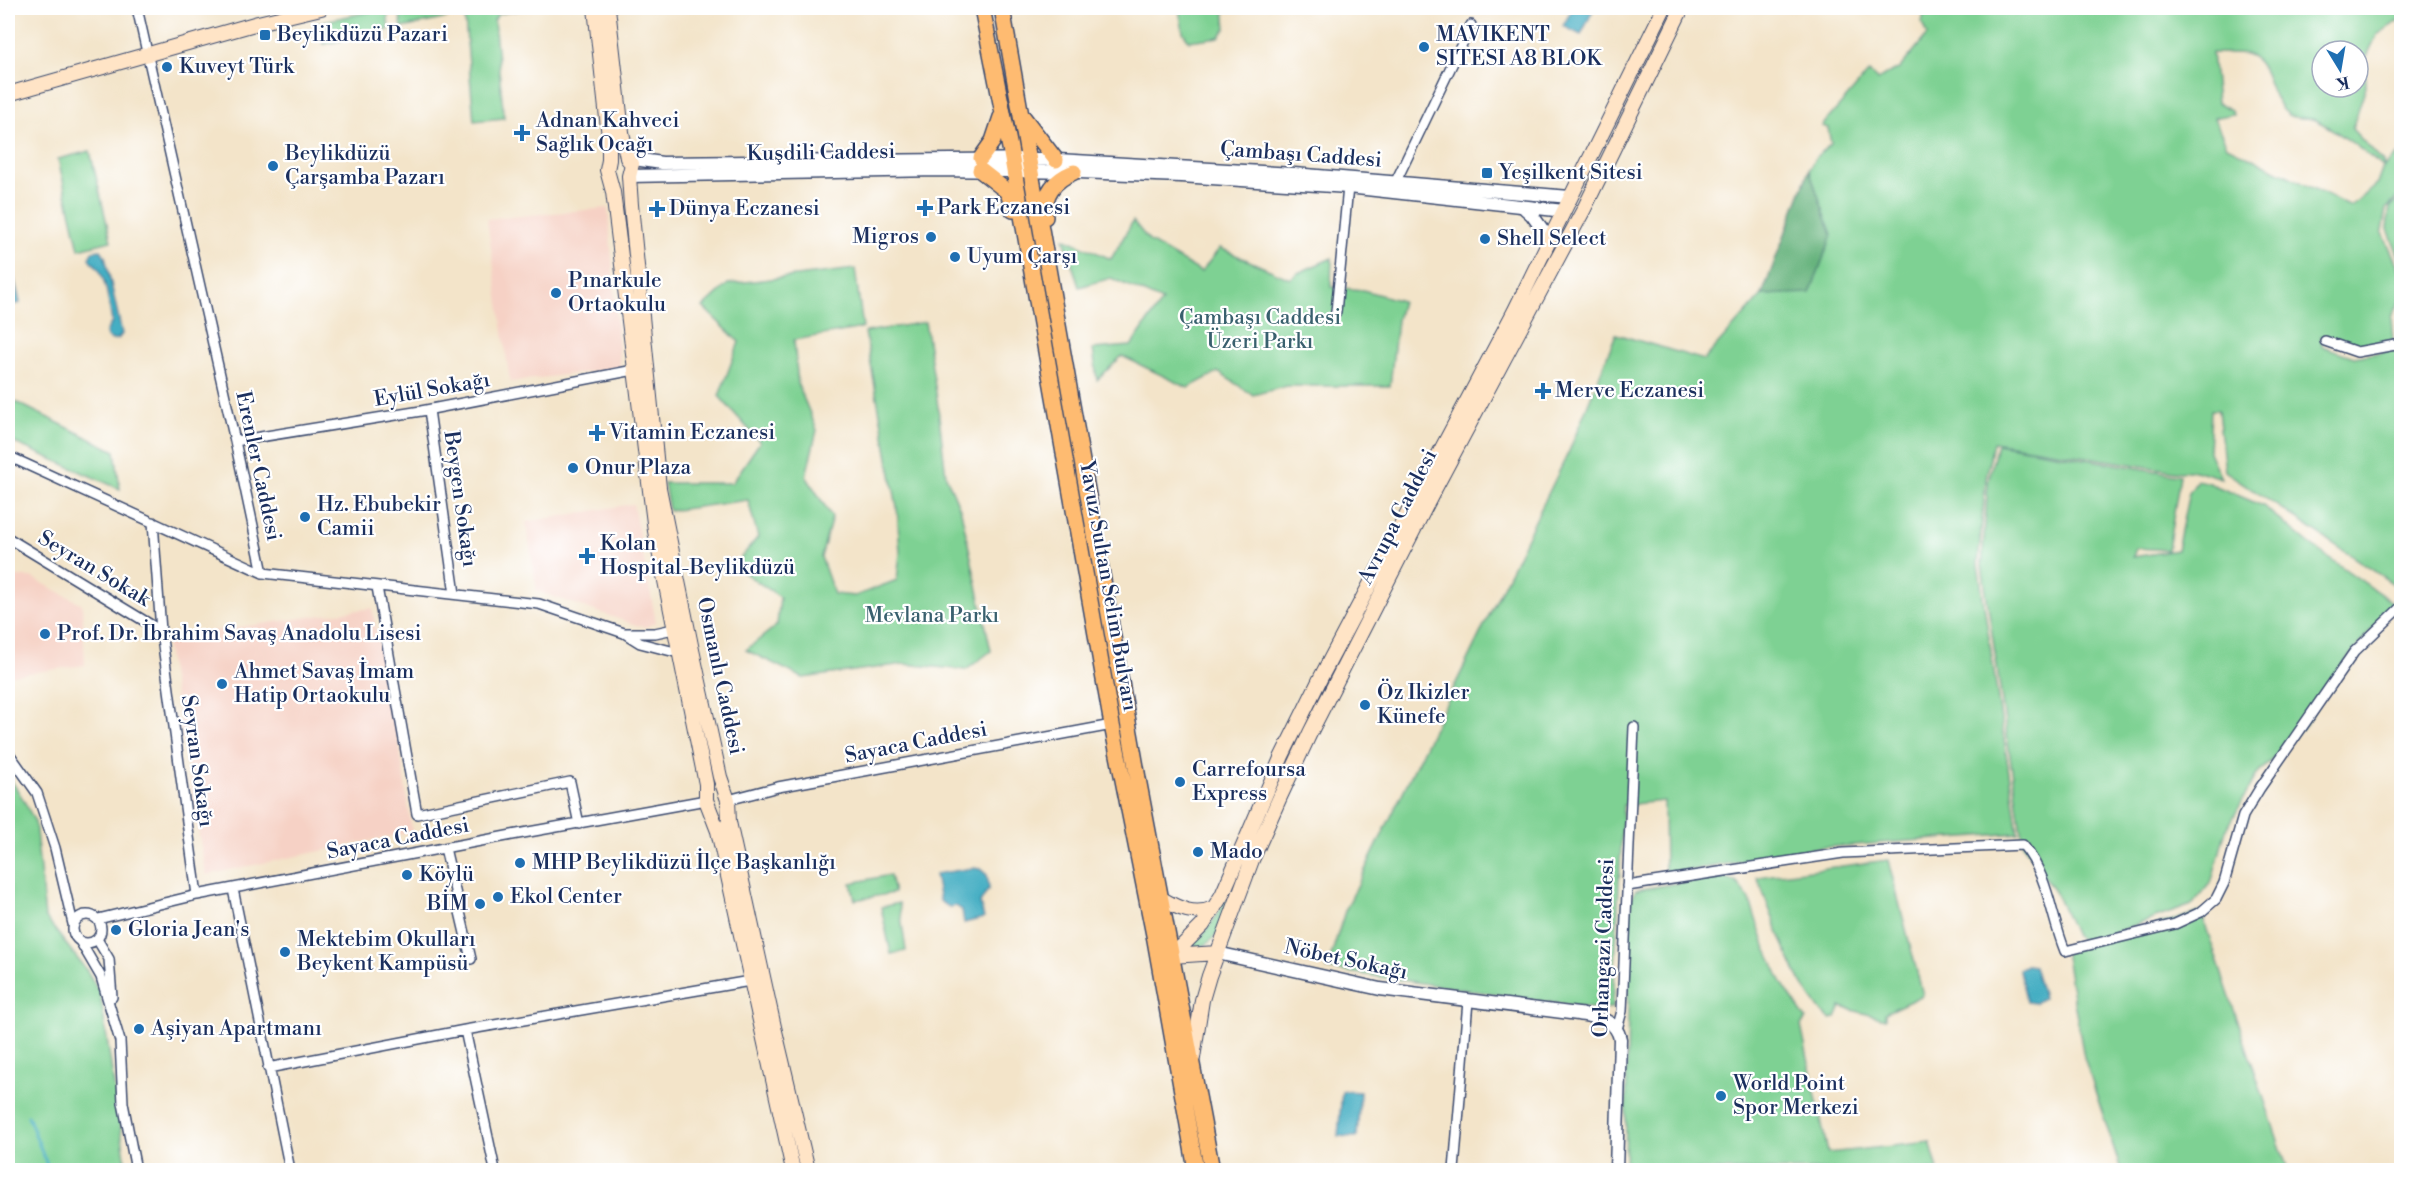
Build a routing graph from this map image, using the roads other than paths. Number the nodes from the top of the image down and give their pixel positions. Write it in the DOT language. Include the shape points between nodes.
graph roads {
  1 [pos="137,8"];
  2 [pos="281,8"];
  3 [pos="321,8"];
  4 [pos="595,8"];
  5 [pos="608,8"];
  6 [pos="982,8"];
  7 [pos="1002,8"];
  8 [pos="1664,8"];
  9 [pos="1682,8"];
  10 [pos="296,10"];
  11 [pos="1471,25"];
  12 [pos="146,50"];
  13 [pos="8,85"];
  14 [pos="8,94"];
  15 [pos="1002,111"];
  16 [pos="1020,113"];
  17 [pos="627,158"];
  18 [pos="609,160"];
  19 [pos="1056,160"];
  20 [pos="980,164"];
  21 [pos="901,165"];
  22 [pos="1013,165"];
  23 [pos="1029,165"];
  24 [pos="1074,172"];
  25 [pos="610,176"];
  26 [pos="629,176"];
  27 [pos="1396,182"];
  28 [pos="1348,188"];
  29 [pos="1570,197"];
  30 [pos="1522,206"];
  31 [pos="1584,209"];
  32 [pos="1564,211"];
  33 [pos="1042,234"];
  34 [pos="1026,236"];
  35 [pos="1550,240"];
  36 [pos="1336,312"];
  37 [pos="2325,341"];
  38 [pos="2402,349"];
  39 [pos="634,370"];
  40 [pos="429,410"];
  41 [pos="235,441"];
  42 [pos="8,456"];
  43 [pos="153,522"];
  44 [pos="8,538"];
  45 [pos="263,573"];
  46 [pos="377,587"];
  47 [pos="455,594"];
  48 [pos="2402,606"];
  49 [pos="680,627"];
  50 [pos="161,631"];
  51 [pos="624,633"];
  52 [pos="685,651"];
  53 [pos="1129,715"];
  54 [pos="1111,718"];
  55 [pos="1634,727"];
  56 [pos="8,752"];
  57 [pos="727,799"];
  58 [pos="707,802"];
  59 [pos="579,824"];
  60 [pos="445,848"];
  61 [pos="1627,886"];
  62 [pos="233,889"];
  63 [pos="197,895"];
  64 [pos="1162,899"];
  65 [pos="1214,908"];
  66 [pos="98,919"];
  67 [pos="73,924"];
  68 [pos="97,939"];
  69 [pos="80,941"];
  70 [pos="1217,953"];
  71 [pos="1165,957"];
  72 [pos="471,959"];
  73 [pos="750,981"];
  74 [pos="1468,1001"];
  75 [pos="113,1015"];
  76 [pos="1617,1029"];
  77 [pos="465,1030"];
  78 [pos="1192,1062"];
  79 [pos="268,1068"];
  80 [pos="136,1170"];
  81 [pos="290,1170"];
  82 [pos="495,1170"];
  83 [pos="793,1170"];
  84 [pos="808,1170"];
  85 [pos="1196,1170"];
  86 [pos="1212,1170"];
  87 [pos="1454,1170"];
  88 [pos="1616,1170"];
  1 -- 12 [label="street, Erenler Caddesi"];
  2 -- 12 [label="main road"];
  3 -- 10 [label="main road"];
  4 -- 18 [label="main road, Osmanlı Caddesi"];
  5 -- 17 [label="main road, Osmanlı Caddesi"];
  6 -- 15 [label="main road, Yavuz Sultan Selim Bulvarı"];
  7 -- 16 [label="main road, Yavuz Sultan Selim Bulvarı"];
  8 -- 29 [label="main road, Avrupa Caddesi"];
  9 -- 31 [label="main road, Avrupa Caddesi"];
  10 -- 12 [label="main road"];
  11 -- 27 [label="street"];
  12 -- 13 [label="main road"];
  12 -- 14 [label="main road"];
  12 -- 41 [label="street, Erenler Caddesi"];
  15 -- 20 [label="main road" via="996,135"];
  15 -- 22 [label="main road, Yavuz Sultan Selim Bulvarı"];
  16 -- 19 [label="main road"];
  16 -- 23 [label="main road, Yavuz Sultan Selim Bulvarı"];
  17 -- 18 [label="main road" via="616,156"];
  17 -- 21 [label="street, Kuşdili Caddesi" via="662,163"];
  17 -- 26 [label="main road, Osmanlı Caddesi" via="632,168"];
  18 -- 25 [label="main road, Osmanlı Caddesi"];
  19 -- 23 [label="street, Çambaşı Caddesi"];
  19 -- 27 [label="street, Çambaşı Caddesi"];
  20 -- 21 [label="street, Kuşdili Caddesi"];
  20 -- 22 [label="street, Kuşdili Caddesi"];
  20 -- 34 [label="main road" via="1008,192 1017,224"];
  21 -- 26 [label="street, Kuşdili Caddesi"];
  22 -- 23 [label="street, Kuşdili Caddesi"];
  22 -- 34 [label="main road, Yavuz Sultan Selim Bulvarı"];
  23 -- 24 [label="street, Çambaşı Caddesi"];
  23 -- 33 [label="main road, Yavuz Sultan Selim Bulvarı"];
  24 -- 28 [label="street, Çambaşı Caddesi"];
  24 -- 33 [label="main road" via="1060,178 1046,196"];
  25 -- 26 [label="main road" via="622,180"];
  25 -- 39 [label="main road, Osmanlı Caddesi"];
  26 -- 49 [label="main road, Osmanlı Caddesi" via="659,488"];
  27 -- 29 [label="street, Çambaşı Caddesi"];
  28 -- 30 [label="street, Çambaşı Caddesi"];
  28 -- 36 [label="street"];
  29 -- 31 [label="main road"];
  29 -- 32 [label="main road, Avrupa Caddesi"];
  30 -- 32 [label="street, Çambaşı Caddesi"];
  30 -- 35 [label="street"];
  31 -- 32 [label="main road"];
  31 -- 70 [label="main road, Avrupa Caddesi" via="1310,733 1252,860"];
  32 -- 35 [label="main road, Avrupa Caddesi"];
  33 -- 53 [label="main road, Yavuz Sultan Selim Bulvarı"];
  34 -- 54 [label="main road, Yavuz Sultan Selim Bulvarı"];
  35 -- 65 [label="main road, Avrupa Caddesi" via="1321,677"];
  37 -- 38 [label="street" via="2357,352 2395,345"];
  39 -- 40 [label="street, Eylül Sokağı"];
  39 -- 49 [label="main road, Osmanlı Caddesi" via="655,531"];
  40 -- 41 [label="street, Eylül Sokağı"];
  40 -- 47 [label="street, Beygen Sokağı"];
  41 -- 45 [label="street, Erenler Caddesi"];
  42 -- 43 [label="street"];
  43 -- 45 [label="street"];
  43 -- 50 [label="street, Seyran Sokağı"];
  44 -- 50 [label="street, Seyran Sokak"];
  45 -- 46 [label="street, Erenler Caddesi"];
  46 -- 47 [label="street, Erenler Caddesi"];
  46 -- 59 [label="street" via="417,814 570,782"];
  47 -- 51 [label="street, Erenler Caddesi" via="539,603"];
  48 -- 61 [label="street" via="2354,652 2243,816 2216,899 2201,912 2175,924 2065,951 2043,875 2023,845 1843,853"];
  49 -- 51 [label="street" via="655,633"];
  49 -- 52 [label="main road, Osmanlı Caddesi"];
  50 -- 63 [label="street, Seyran Sokağı"];
  51 -- 52 [label="street" via="640,642"];
  52 -- 57 [label="main road, Osmanlı Caddesi"];
  52 -- 58 [label="main road, Osmanlı Caddesi"];
  53 -- 54 [label="main road" via="1125,708"];
  53 -- 64 [label="main road, Yavuz Sultan Selim Bulvarı"];
  54 -- 57 [label="street, Sayaca Caddesi"];
  54 -- 71 [label="main road, Yavuz Sultan Selim Bulvarı"];
  55 -- 61 [label="street, Orhangazi Caddesi"];
  56 -- 67 [label="street" via="37,793"];
  57 -- 58 [label="main road" via="718,789"];
  57 -- 58 [label="main road" via="717,812"];
  57 -- 84 [label="main road, Osmanlı Caddesi"];
  58 -- 59 [label="street, Sayaca Caddesi"];
  58 -- 73 [label="main road, Osmanlı Caddesi" via="718,831"];
  59 -- 60 [label="street, Sayaca Caddesi"];
  60 -- 62 [label="street, Sayaca Caddesi"];
  60 -- 72 [label="street"];
  61 -- 76 [label="street, Orhangazi Caddesi" via="1622,1011"];
  62 -- 63 [label="street, Sayaca Caddesi"];
  62 -- 79 [label="street"];
  63 -- 66 [label="street, Sayaca Caddesi"];
  64 -- 65 [label="main road" via="1187,911"];
  64 -- 71 [label="main road, Yavuz Sultan Selim Bulvarı"];
  65 -- 71 [label="main road, Avrupa Caddesi" via="1195,934"];
  66 -- 67 [label="street" via="84,914"];
  66 -- 68 [label="street" via="102,928"];
  67 -- 69 [label="street" via="73,934"];
  68 -- 69 [label="street"];
  68 -- 75 [label="street" via="109,959"];
  69 -- 75 [label="street" via="97,967"];
  70 -- 71 [label="main road"];
  70 -- 74 [label="street, Nöbet Sokağı" via="1380,989"];
  70 -- 78 [label="main road, Avrupa Caddesi" via="1202,1000"];
  71 -- 78 [label="main road, Yavuz Sultan Selim Bulvarı"];
  71 -- 85 [label="main road, Yavuz Sultan Selim Bulvarı"];
  73 -- 77 [label="street"];
  73 -- 83 [label="main road, Osmanlı Caddesi"];
  74 -- 76 [label="street, Nöbet Sokağı" via="1601,1018"];
  74 -- 87 [label="street"];
  75 -- 80 [label="street" via="120,1041 123,1103"];
  76 -- 88 [label="street, Orhangazi Caddesi" via="1620,1057"];
  77 -- 79 [label="street"];
  77 -- 82 [label="street"];
  78 -- 86 [label="main road, Yavuz Sultan Selim Bulvarı"];
  79 -- 81 [label="street"];
}
